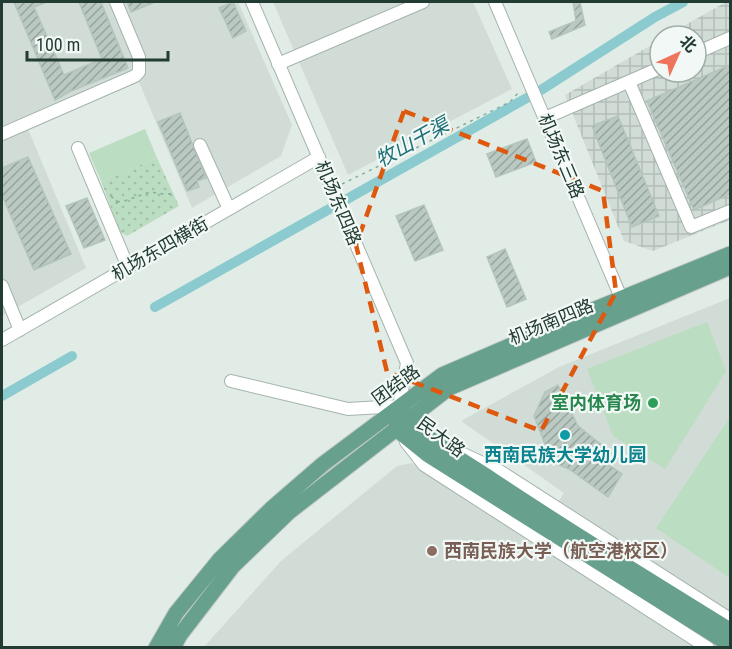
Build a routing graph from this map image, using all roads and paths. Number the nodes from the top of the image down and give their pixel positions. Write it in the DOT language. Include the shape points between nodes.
graph roads {
  1 [pos="116,2"];
  2 [pos="252,2"];
  3 [pos="423,2"];
  4 [pos="495,2"];
  5 [pos="730,38"];
  6 [pos="708,48"];
  7 [pos="278,63"];
  8 [pos="648,73"];
  9 [pos="528,81"];
  10 [pos="629,82"];
  11 [pos="545,118"];
  12 [pos="2,134"];
  13 [pos="200,145"];
  14 [pos="78,148"];
  15 [pos="319,157"];
  16 [pos="333,190"];
  17 [pos="173,194"];
  18 [pos="117,202"];
  19 [pos="229,209"];
  20 [pos="730,211"];
  21 [pos="730,254"];
  22 [pos="128,267"];
  23 [pos="730,267"];
  24 [pos="2,285"];
  25 [pos="623,304"];
  26 [pos="20,330"];
  27 [pos="2,340"];
  28 [pos="231,381"];
  29 [pos="401,418"];
  30 [pos="436,442"];
  31 [pos="730,619"];
  32 [pos="730,630"];
  33 [pos="730,645"];
  34 [pos="156,648"];
  35 [pos="173,648"];
  36 [pos="708,648"];
  1 -- 12 [label="street" via="139,57 139,72"];
  2 -- 7 [label="street, 机场东四路"];
  3 -- 7 [label="street"];
  4 -- 9 [label="street, 机场东三路"];
  5 -- 6 [label="street"];
  7 -- 15 [label="street, 机场东四路"];
  8 -- 10 [label="street"];
  9 -- 11 [label="street, 机场东三路"];
  9 -- 16 [label="path" via="510,102"];
  10 -- 11 [label="street"];
  10 -- 20 [label="street" via="691,227"];
  11 -- 25 [label="street, 机场东三路"];
  13 -- 19 [label="street"];
  14 -- 22 [label="street"];
  15 -- 16 [label="street, 机场东四路"];
  15 -- 19 [label="street, 机场东四横街"];
  16 -- 29 [label="street, 机场东四路" via="407,363"];
  17 -- 18 [label="path" via="145,193"];
  19 -- 22 [label="street, 机场东四横街"];
  21 -- 25 [label="main road, 团结路"];
  22 -- 26 [label="street, 机场东四横街"];
  23 -- 25 [label="main road"];
  24 -- 26 [label="street"];
  25 -- 29 [label="main road, 团结路" via="442,375"];
  26 -- 27 [label="street, 机场东四横街"];
  28 -- 29 [label="street"];
  29 -- 30 [label="main road, 民大路"];
  29 -- 33 [label="main road, 民大路" via="429,455"];
  29 -- 34 [label="main road, 团结路" via="323,464 272,509 220,559 176,614"];
  29 -- 35 [label="main road, 团结路" via="289,512 233,566"];
  29 -- 36 [label="street" via="424,465"];
  30 -- 31 [label="street" via="498,470"];
  30 -- 32 [label="main road, 民大路" via="549,518"];
}
